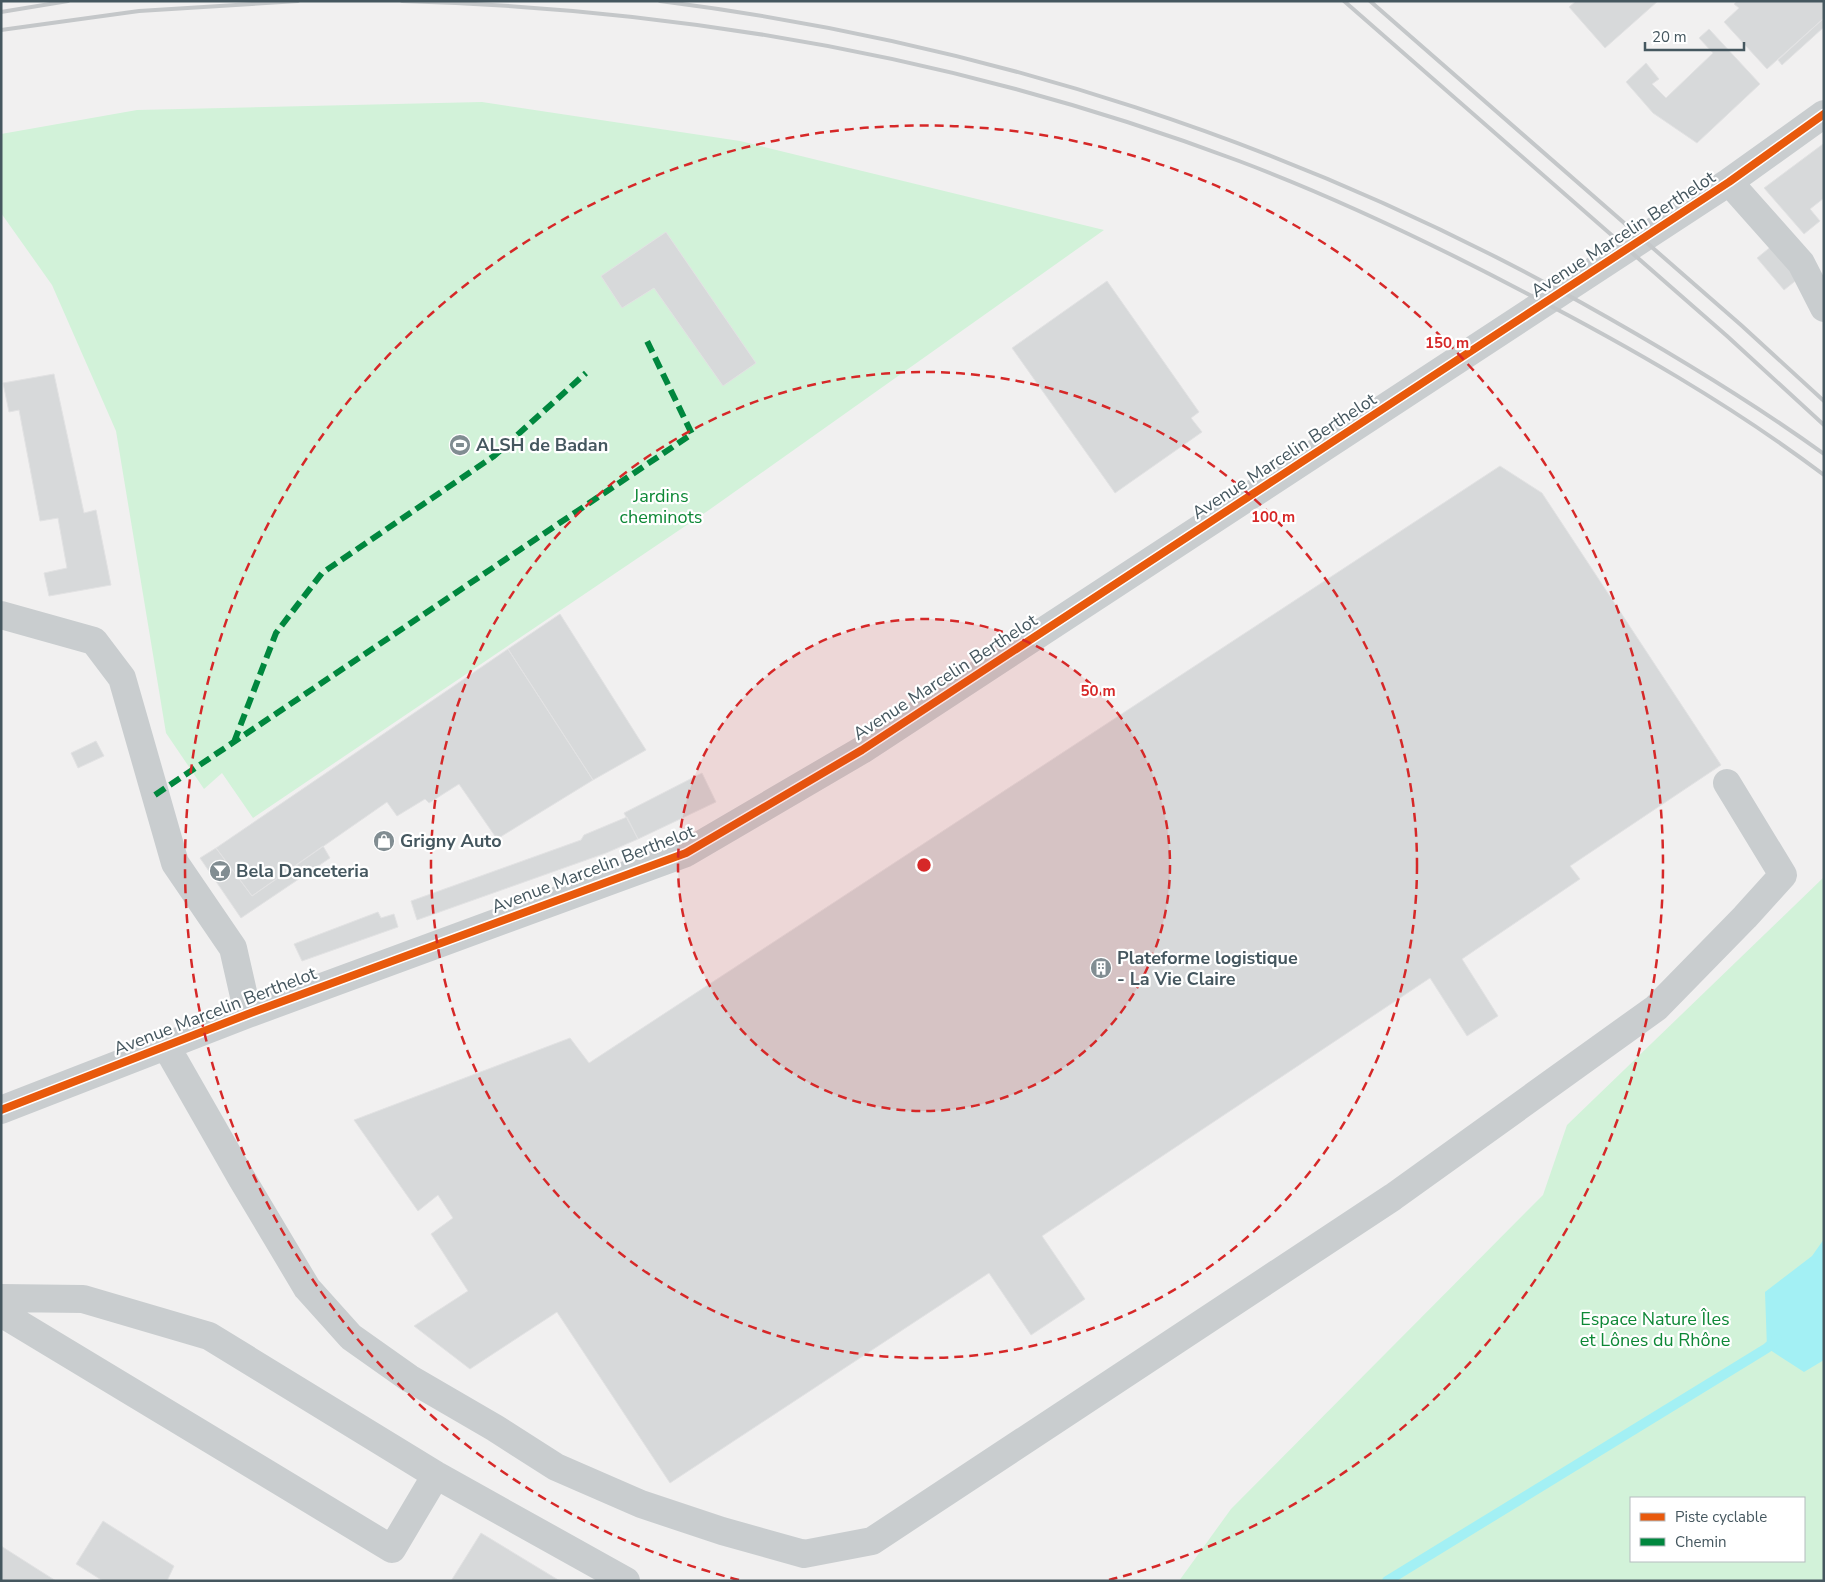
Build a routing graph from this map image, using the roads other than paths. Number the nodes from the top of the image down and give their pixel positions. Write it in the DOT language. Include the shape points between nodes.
graph roads {
  1 [pos="1824,114"];
  2 [pos="1729,182"];
  3 [pos="1824,308"];
  4 [pos="1,615"];
  5 [pos="1727,783"];
  6 [pos="248,1014"];
  7 [pos="166,1046"];
  8 [pos="1,1110"];
  9 [pos="1,1298"];
  10 [pos="1,1313"];
  11 [pos="436,1475"];
  12 [pos="626,1581"];
  1 -- 2 [label="street, Avenue Marcelin Berthelot"];
  2 -- 3 [label="street" via="1801,263"];
  2 -- 6 [label="street, Avenue Marcelin Berthelot" via="862,750 686,852"];
  4 -- 6 [label="street" via="94,641 122,678 175,863 233,948"];
  5 -- 7 [label="street" via="1783,876 1656,1008 1394,1197 872,1541 804,1554 722,1532 641,1504 556,1467 410,1378 350,1337 307,1288"];
  6 -- 7 [label="street, Avenue Marcelin Berthelot"];
  7 -- 8 [label="street, Avenue Marcelin Berthelot"];
  9 -- 11 [label="street" via="83,1299 209,1336"];
  10 -- 11 [label="street" via="392,1549"];
  11 -- 12 [label="street"];
}
